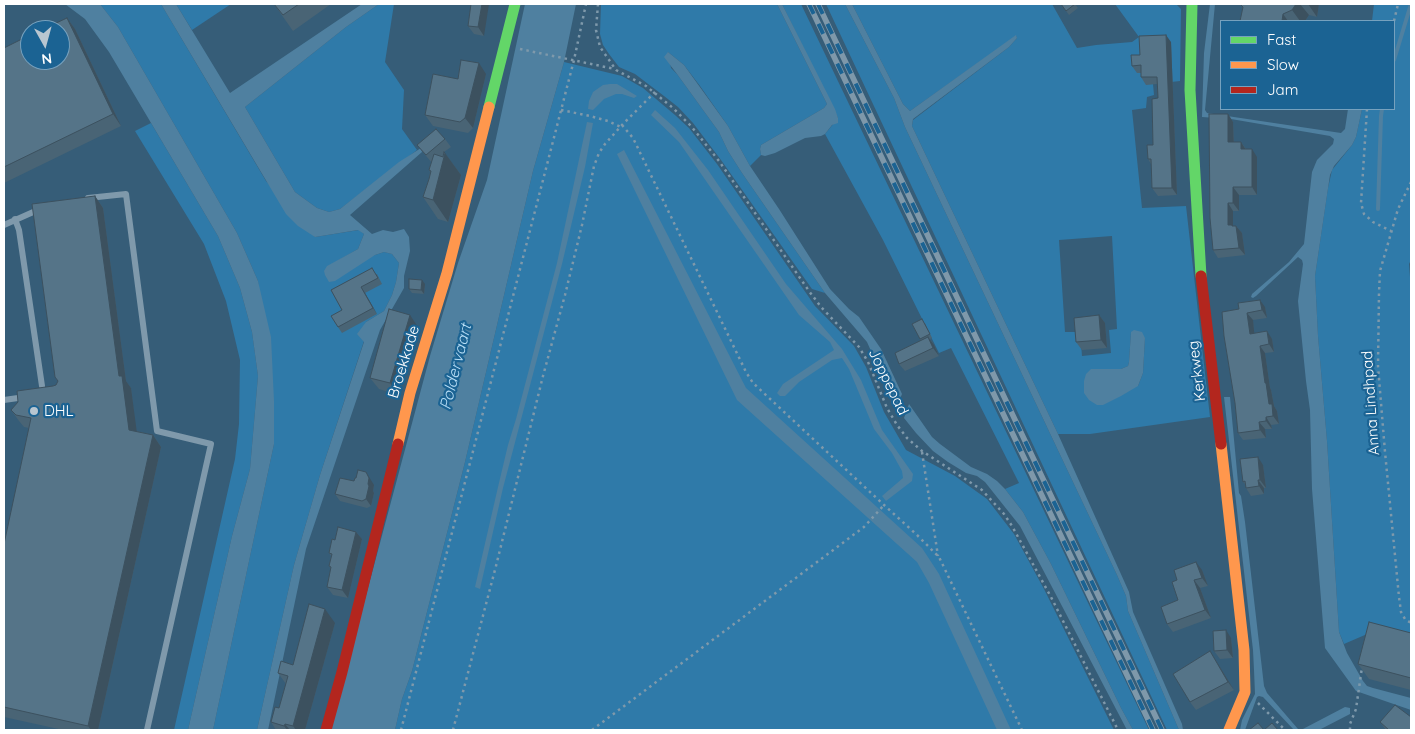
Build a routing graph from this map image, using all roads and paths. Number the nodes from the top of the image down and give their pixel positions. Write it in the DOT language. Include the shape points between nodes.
graph roads {
  1 [pos="515,4"];
  2 [pos="586,4"];
  3 [pos="598,4"];
  4 [pos="1192,4"];
  5 [pos="1398,4"];
  6 [pos="1394,20"];
  7 [pos="514,48"];
  8 [pos="574,60"];
  9 [pos="616,70"];
  10 [pos="655,92"];
  11 [pos="561,110"];
  12 [pos="1367,110"];
  13 [pos="622,126"];
  14 [pos="1411,182"];
  15 [pos="77,199"];
  16 [pos="49,204"];
  17 [pos="15,219"];
  18 [pos="4,225"];
  19 [pos="1392,231"];
  20 [pos="42,386"];
  21 [pos="33,396"];
  22 [pos="4,400"];
  23 [pos="922,451"];
  24 [pos="884,505"];
  25 [pos="939,557"];
  26 [pos="1411,623"];
  27 [pos="1363,665"];
  28 [pos="1245,692"];
  29 [pos="147,730"];
  30 [pos="326,730"];
  31 [pos="401,730"];
  32 [pos="453,730"];
  33 [pos="592,730"];
  34 [pos="1022,730"];
  35 [pos="1118,730"];
  36 [pos="1229,730"];
  37 [pos="1285,730"];
  38 [pos="1350,730"];
  1 -- 30 [label="street, Broekkade" via="447,273 410,393"];
  2 -- 8 [label="path"];
  3 -- 9 [label="path, Joppepad" via="596,30 600,47"];
  4 -- 28 [label="street, Kerkweg" via="1190,90 1200,269 1244,650"];
  5 -- 6 [label="path"];
  7 -- 8 [label="path"];
  8 -- 9 [label="path"];
  8 -- 11 [label="path"];
  9 -- 10 [label="path, Joppepad"];
  10 -- 13 [label="path"];
  10 -- 23 [label="path, Joppepad" via="691,126 809,291 858,347 897,425"];
  11 -- 13 [label="path"];
  11 -- 31 [label="path"];
  12 -- 19 [label="path" via="1361,202 1364,214"];
  13 -- 24 [label="path" via="633,138 753,383"];
  13 -- 32 [label="path" via="605,144 594,166 566,295"];
  14 -- 19 [label="path, Anna Lindhpad"];
  15 -- 29 [label="lane" via="126,194 157,431 211,444"];
  16 -- 17 [label="lane"];
  17 -- 18 [label="lane"];
  17 -- 20 [label="lane"];
  19 -- 26 [label="path, Anna Lindhpad" via="1379,281 1378,378 1401,612"];
  21 -- 22 [label="lane"];
  23 -- 25 [label="path"];
  23 -- 35 [label="path, Joppepad" via="982,490 1004,514 1051,597"];
  24 -- 25 [label="path"];
  24 -- 33 [label="path" via="864,527"];
  25 -- 34 [label="path"];
  27 -- 38 [label="path"];
  28 -- 36 [label="street, Kerkweg"];
  28 -- 37 [label="path"];
}
